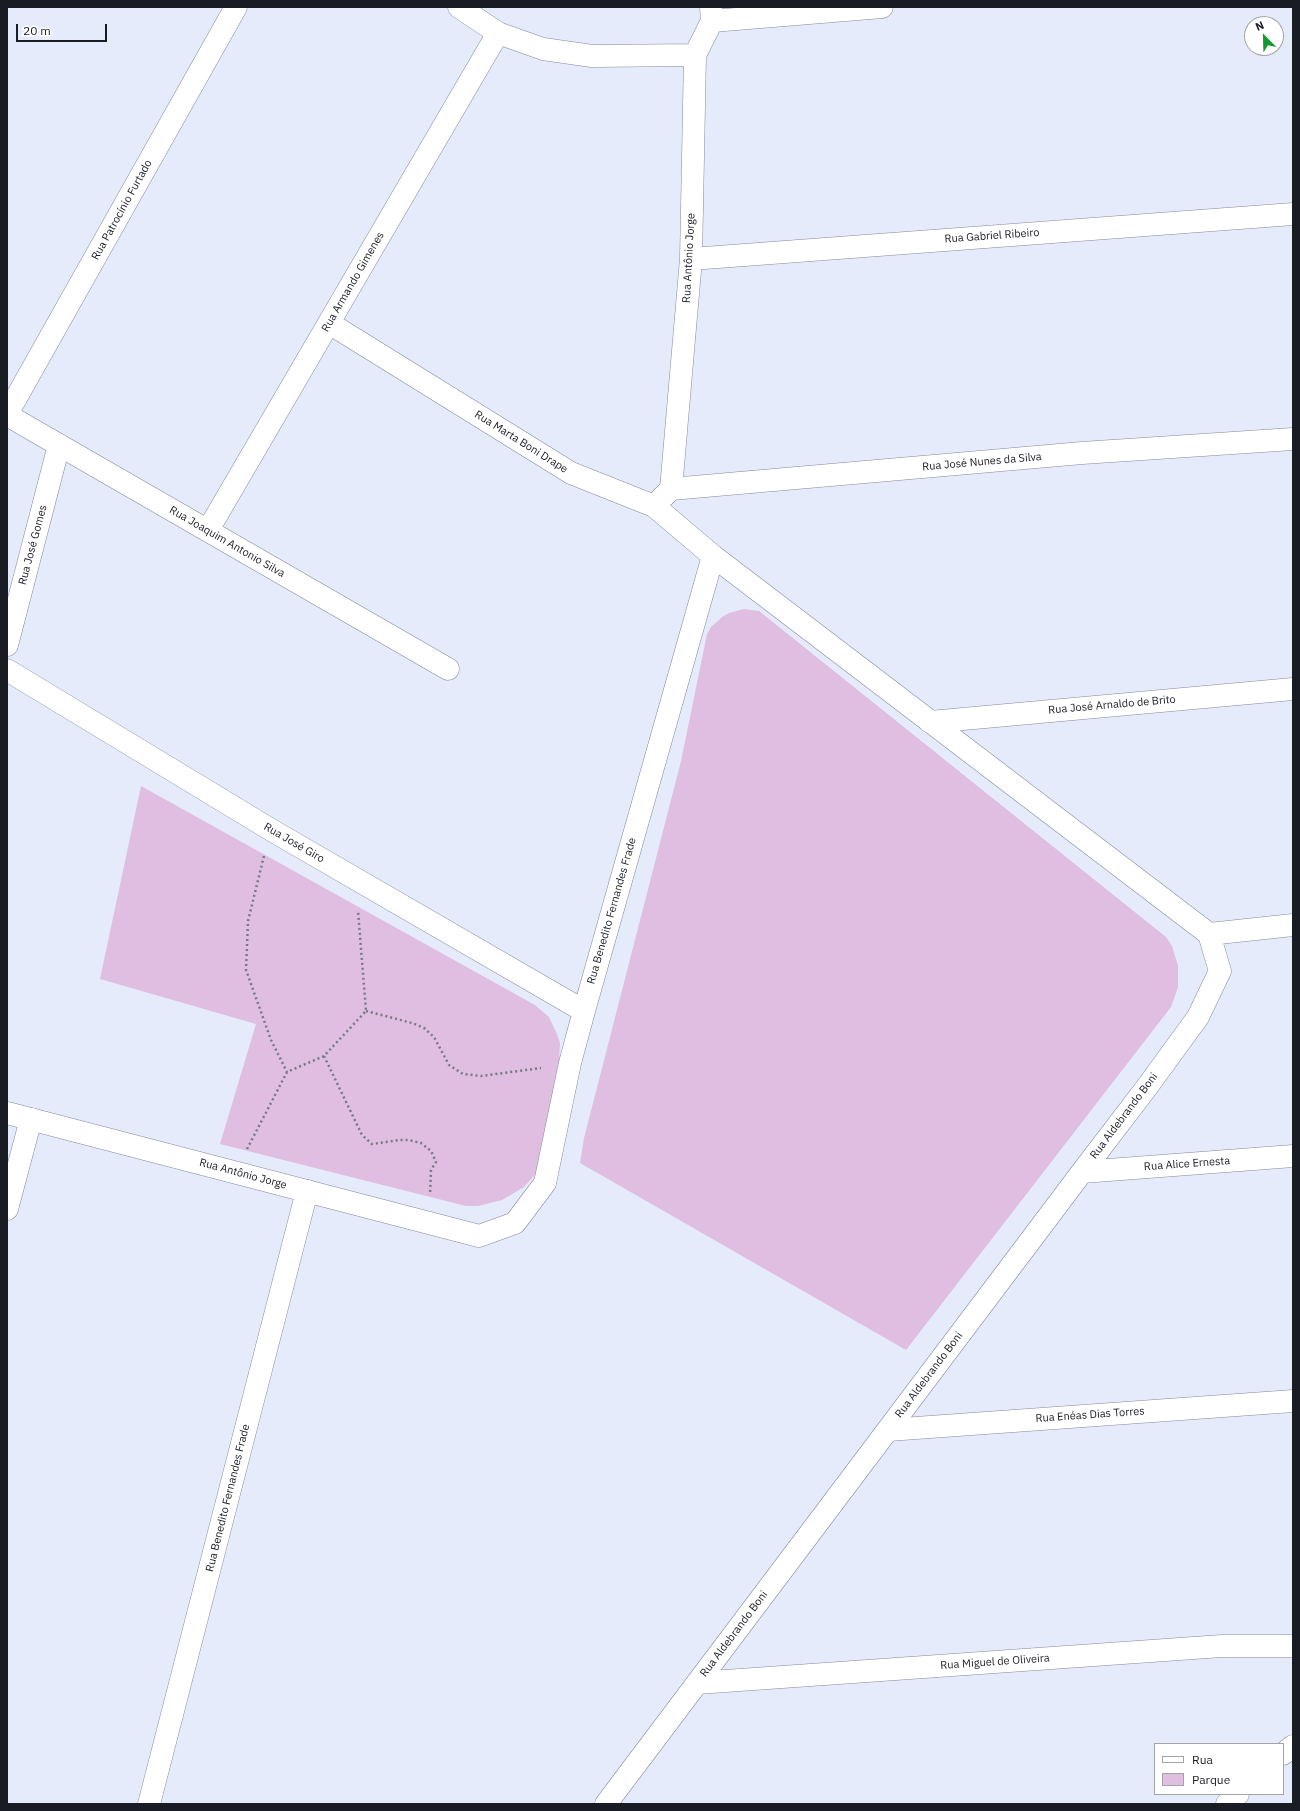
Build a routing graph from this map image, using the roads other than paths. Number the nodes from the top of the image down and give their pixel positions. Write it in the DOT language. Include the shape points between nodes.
graph roads {
  1 [pos="236,7"];
  2 [pos="459,7"];
  3 [pos="882,7"];
  4 [pos="711,14"];
  5 [pos="498,33"];
  6 [pos="695,55"];
  7 [pos="1293,214"];
  8 [pos="690,259"];
  9 [pos="329,323"];
  10 [pos="7,414"];
  11 [pos="1293,439"];
  12 [pos="59,445"];
  13 [pos="671,489"];
  14 [pos="654,506"];
  15 [pos="208,530"];
  16 [pos="713,556"];
  17 [pos="7,645"];
  18 [pos="448,669"];
  19 [pos="7,670"];
  20 [pos="1293,689"];
  21 [pos="930,722"];
  22 [pos="1293,925"];
  23 [pos="1209,934"];
  24 [pos="584,1011"];
  25 [pos="7,1113"];
  26 [pos="31,1119"];
  27 [pos="1293,1156"];
  28 [pos="1082,1172"];
  29 [pos="307,1191"];
  30 [pos="7,1209"];
  31 [pos="479,1236"];
  32 [pos="1293,1400"];
  33 [pos="888,1430"];
  34 [pos="1293,1646"];
  35 [pos="697,1684"];
  36 [pos="1293,1746"];
  37 [pos="1284,1753"];
  38 [pos="1237,1795"];
  39 [pos="149,1804"];
  40 [pos="606,1804"];
  41 [pos="1227,1804"];
  1 -- 10 [label="street, Rua Patrocínio Furtado"];
  2 -- 5 [label="street"];
  3 -- 4 [label="street"];
  4 -- 6 [label="street, Rua Antônio Jorge"];
  5 -- 6 [label="street" via="543,49 592,56"];
  5 -- 9 [label="street, Rua Armando Gimenes"];
  6 -- 8 [label="street, Rua Antônio Jorge"];
  7 -- 8 [label="street, Rua Gabriel Ribeiro"];
  8 -- 13 [label="street, Rua Antônio Jorge"];
  9 -- 14 [label="street, Rua Marta Boni Drape" via="571,472"];
  9 -- 15 [label="street, Rua Armando Gimenes"];
  10 -- 12 [label="street, Rua Joaquim Antonio Silva"];
  11 -- 13 [label="street, Rua José Nunes da Silva" via="1082,453"];
  12 -- 15 [label="street, Rua Joaquim Antonio Silva"];
  12 -- 17 [label="street, Rua José Gomes"];
  13 -- 14 [label="street"];
  14 -- 16 [label="street, Rua Marta Boni Drape"];
  15 -- 18 [label="street, Rua Joaquim Antonio Silva"];
  16 -- 21 [label="street, Rua Marta Boni Drape"];
  16 -- 24 [label="street, Rua Benedito Fernandes Frade"];
  19 -- 24 [label="street, Rua José Giro" via="273,831"];
  20 -- 21 [label="street, Rua José Arnaldo de Brito"];
  21 -- 23 [label="street, Rua Marta Boni Drape"];
  22 -- 23 [label="street"];
  23 -- 28 [label="street, Rua Aldebrando Boni" via="1220,971 1198,1017"];
  24 -- 31 [label="street, Rua Benedito Fernandes Frade" via="570,1063 545,1183 515,1223"];
  25 -- 26 [label="street, Rua Antônio Jorge"];
  26 -- 29 [label="street, Rua Antônio Jorge"];
  26 -- 30 [label="street"];
  27 -- 28 [label="street, Rua Alice Ernesta"];
  28 -- 33 [label="street, Rua Aldebrando Boni"];
  29 -- 31 [label="street, Rua Antônio Jorge"];
  29 -- 39 [label="street, Rua Benedito Fernandes Frade"];
  32 -- 33 [label="street, Rua Enéas Dias Torres"];
  33 -- 35 [label="street, Rua Aldebrando Boni"];
  34 -- 35 [label="street, Rua Miguel de Oliveira" via="1222,1646"];
  35 -- 40 [label="street, Rua Aldebrando Boni"];
  36 -- 37 [label="street"];
  38 -- 41 [label="street"];
}
